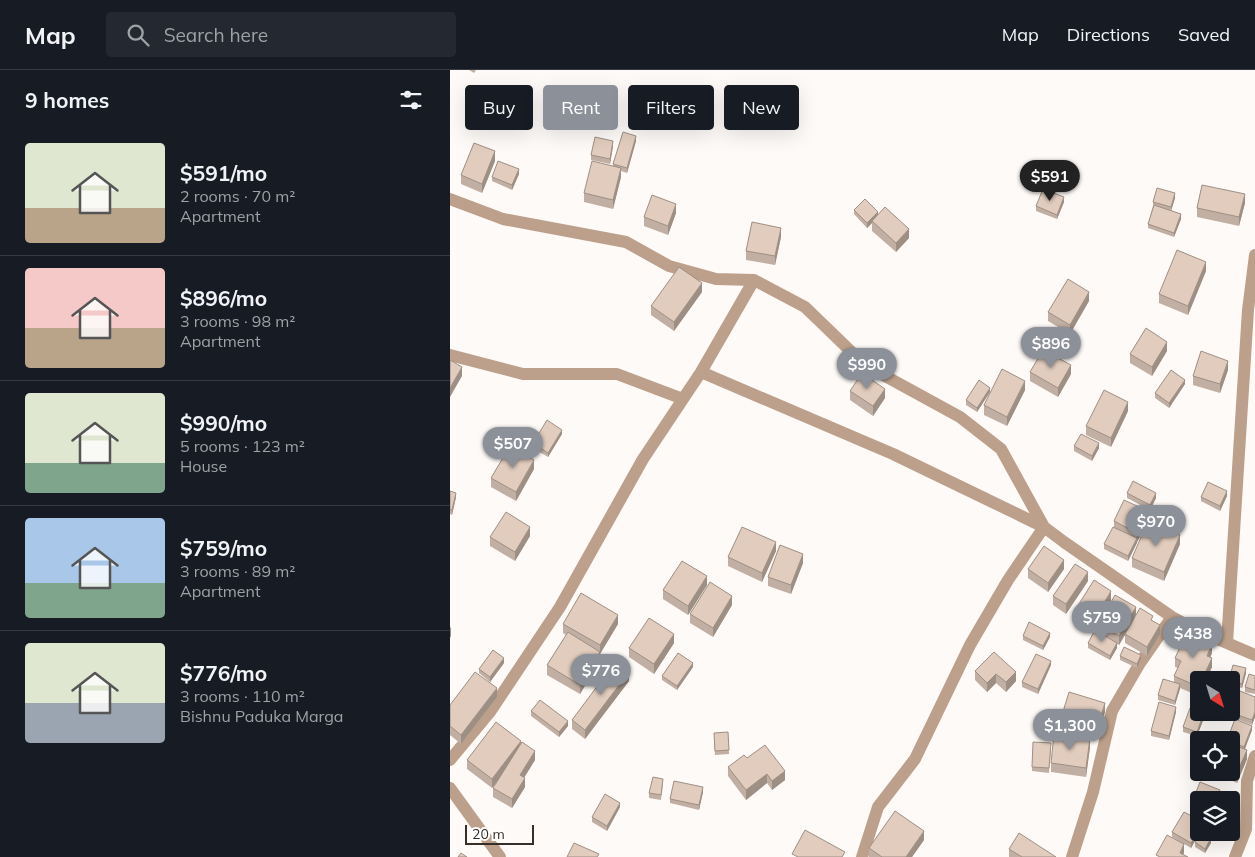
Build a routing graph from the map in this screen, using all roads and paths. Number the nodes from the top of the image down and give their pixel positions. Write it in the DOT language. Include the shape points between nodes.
graph roads {
  1 [pos="450,199"];
  2 [pos="1255,255"];
  3 [pos="754,280"];
  4 [pos="450,355"];
  5 [pos="701,372"];
  6 [pos="683,399"];
  7 [pos="1044,527"];
  8 [pos="1172,617"];
  9 [pos="1227,644"];
  10 [pos="1255,655"];
  11 [pos="1255,756"];
  12 [pos="450,760"];
  13 [pos="452,797"];
  14 [pos="500,857"];
  15 [pos="862,857"];
  16 [pos="1072,857"];
  17 [pos="1235,857"];
  1 -- 3 [label="street" via="503,219 626,242 670,266 716,279"];
  2 -- 9 [label="street" via="1248,310"];
  3 -- 5 [label="street"];
  3 -- 7 [label="street" via="805,307 865,365 960,417 1001,448"];
  4 -- 6 [label="street" via="523,374 617,374"];
  5 -- 6 [label="street"];
  5 -- 7 [label="street" via="893,454"];
  6 -- 12 [label="street" via="643,459 560,607 490,712"];
  7 -- 8 [label="street"];
  7 -- 15 [label="street" via="970,645 916,759 878,807"];
  8 -- 9 [label="street"];
  8 -- 16 [label="street" via="1112,711 1094,792"];
  9 -- 10 [label="street"];
  11 -- 17 [label="street" via="1247,782 1246,829"];
  13 -- 14 [label="street"];
}
